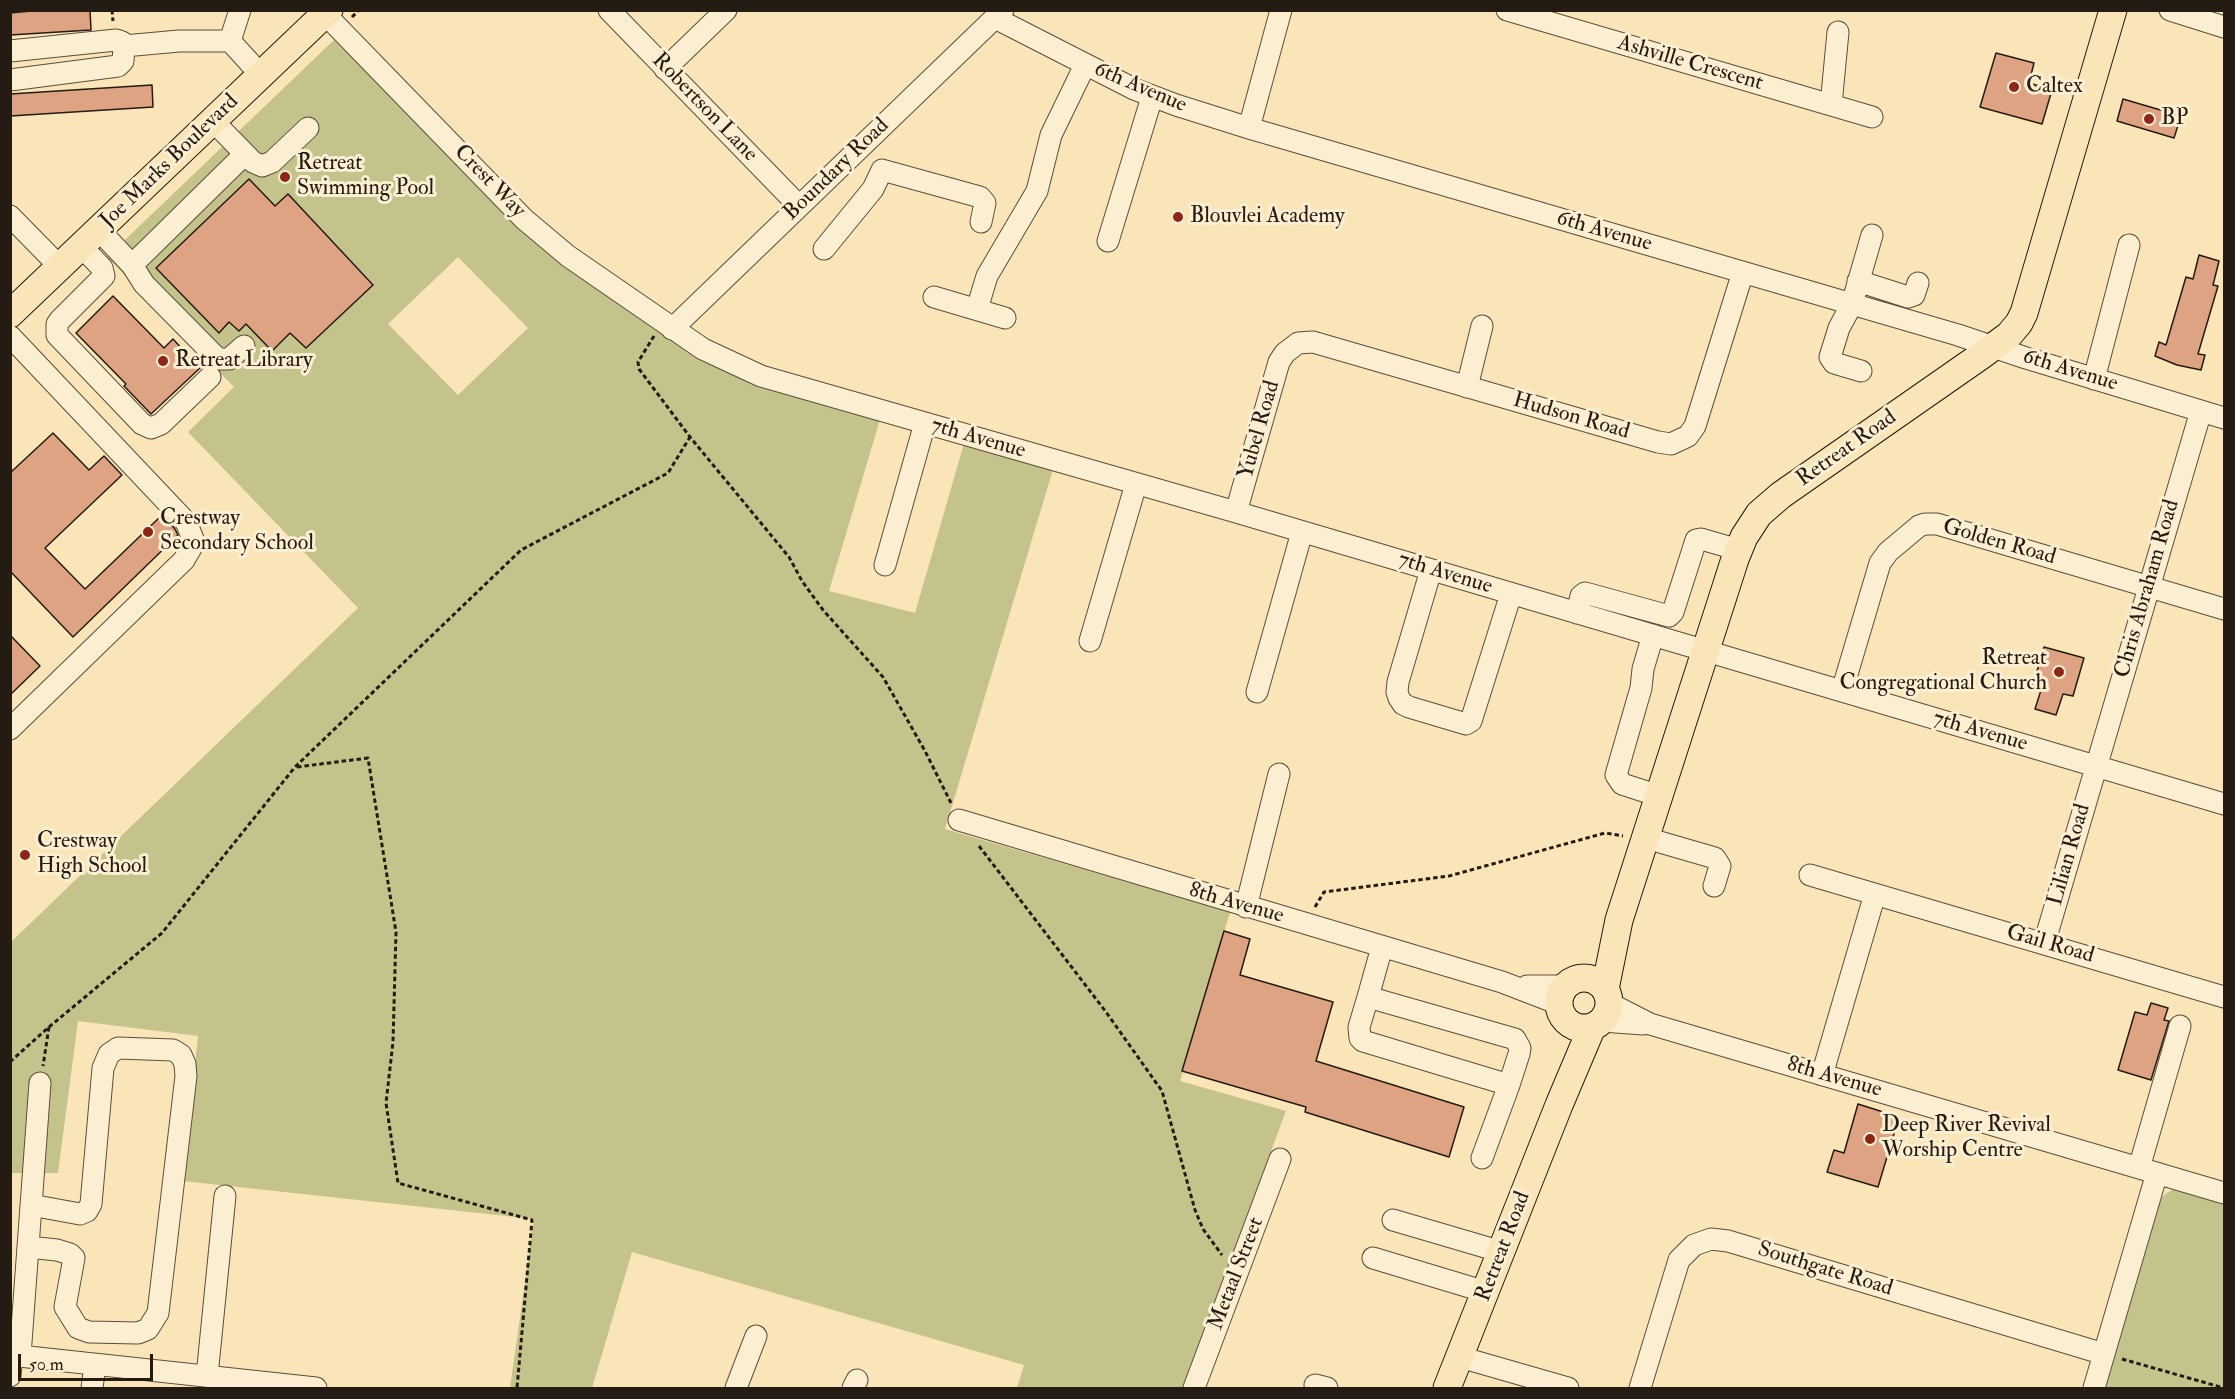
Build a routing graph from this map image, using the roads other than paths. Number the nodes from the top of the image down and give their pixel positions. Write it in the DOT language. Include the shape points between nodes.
graph roads {
  1 [pos="240,10"];
  2 [pos="609,10"];
  3 [pos="726,10"];
  4 [pos="1281,10"];
  5 [pos="1507,10"];
  6 [pos="2113,10"];
  7 [pos="2170,10"];
  8 [pos="327,12"];
  9 [pos="999,14"];
  10 [pos="2224,27"];
  11 [pos="1838,32"];
  12 [pos="230,40"];
  13 [pos="124,46"];
  14 [pos="10,51"];
  15 [pos="1084,64"];
  16 [pos="665,69"];
  17 [pos="261,75"];
  18 [pos="10,80"];
  19 [pos="1152,96"];
  20 [pos="1831,105"];
  21 [pos="1872,117"];
  22 [pos="213,121"];
  23 [pos="308,128"];
  24 [pos="1249,128"];
  25 [pos="861,148"];
  26 [pos="245,154"];
  27 [pos="882,170"];
  28 [pos="799,206"];
  29 [pos="10,216"];
  30 [pos="981,222"];
  31 [pos="1872,235"];
  32 [pos="90,239"];
  33 [pos="1108,241"];
  34 [pos="2128,245"];
  35 [pos="824,249"];
  36 [pos="132,265"];
  37 [pos="61,268"];
  38 [pos="1743,272"];
  39 [pos="1858,281"];
  40 [pos="1918,283"];
  41 [pos="933,297"];
  42 [pos="1852,304"];
  43 [pos="12,308"];
  44 [pos="977,309"];
  45 [pos="1005,318"];
  46 [pos="1482,326"];
  47 [pos="672,329"];
  48 [pos="10,336"];
  49 [pos="244,346"];
  50 [pos="1994,346"];
  51 [pos="1288,350"];
  52 [pos="1861,371"];
  53 [pos="210,377"];
  54 [pos="2094,379"];
  55 [pos="1467,387"];
  56 [pos="2201,411"];
  57 [pos="2224,418"];
  58 [pos="926,423"];
  59 [pos="1136,484"];
  60 [pos="1236,512"];
  61 [pos="1302,532"];
  62 [pos="1739,550"];
  63 [pos="885,565"];
  64 [pos="1431,570"];
  65 [pos="2149,587"];
  66 [pos="1511,594"];
  67 [pos="2224,609"];
  68 [pos="1577,613"];
  69 [pos="1653,635"];
  70 [pos="1090,641"];
  71 [pos="1706,651"];
  72 [pos="1842,691"];
  73 [pos="1257,692"];
  74 [pos="10,729"];
  75 [pos="2096,766"];
  76 [pos="1279,774"];
  77 [pos="1659,796"];
  78 [pos="2224,804"];
  79 [pos="959,820"];
  80 [pos="1637,838"];
  81 [pos="1810,875"];
  82 [pos="1714,886"];
  83 [pos="1875,894"];
  84 [pos="1246,907"];
  85 [pos="2044,944"];
  86 [pos="1382,947"];
  87 [pos="1368,997"];
  88 [pos="2224,997"];
  89 [pos="1585,1003"];
  90 [pos="2180,1026"];
  91 [pos="1822,1075"];
  92 [pos="40,1083"];
  93 [pos="1509,1085"];
  94 [pos="1482,1158"];
  95 [pos="1280,1159"];
  96 [pos="2148,1170"];
  97 [pos="2224,1192"];
  98 [pos="225,1197"];
  99 [pos="31,1205"];
  100 [pos="1393,1220"];
  101 [pos="28,1247"];
  102 [pos="1502,1252"];
  103 [pos="1373,1257"];
  104 [pos="1486,1292"];
  105 [pos="756,1336"];
  106 [pos="2104,1353"];
  107 [pos="14,1355"];
  108 [pos="1460,1357"];
  109 [pos="95,1365"];
  110 [pos="10,1376"];
  111 [pos="219,1381"];
  112 [pos="271,1386"];
  113 [pos="1560,1387"];
  114 [pos="92,1389"];
  115 [pos="316,1389"];
  116 [pos="736,1389"];
  117 [pos="1194,1389"];
  118 [pos="1448,1389"];
  119 [pos="1640,1389"];
  120 [pos="2094,1389"];
  1 -- 12 [label="street"];
  2 -- 16 [label="street, Robertson Lane"];
  3 -- 16 [label="street"];
  4 -- 24 [label="street"];
  5 -- 20 [label="street, Ashville Crescent"];
  6 -- 50 [label="main road, Retreat Road" via="2024,313 2009,335"];
  7 -- 10 [label="street"];
  8 -- 17 [label="main road, Joe Marks Boulevard"];
  8 -- 47 [label="street, Crest Way" via="524,219 568,256"];
  9 -- 15 [label="street, 6th Avenue"];
  9 -- 25 [label="street, Boundary Road"];
  11 -- 20 [label="street"];
  12 -- 13 [label="street"];
  12 -- 17 [label="street"];
  13 -- 14 [label="street" via="116,40"];
  13 -- 18 [label="street" via="123,61 118,66"];
  15 -- 19 [label="street, 6th Avenue"];
  15 -- 44 [label="street" via="1051,135 1036,191 987,276"];
  16 -- 28 [label="street, Robertson Lane"];
  17 -- 22 [label="main road, Joe Marks Boulevard"];
  19 -- 24 [label="street, 6th Avenue"];
  19 -- 33 [label="street"];
  20 -- 21 [label="street, Ashville Crescent"];
  22 -- 26 [label="street"];
  22 -- 32 [label="main road, Joe Marks Boulevard"];
  23 -- 26 [label="street" via="267,165 257,165"];
  24 -- 38 [label="street, 6th Avenue"];
  25 -- 27 [label="street"];
  25 -- 28 [label="street, Boundary Road"];
  26 -- 36 [label="street"];
  27 -- 30 [label="street" via="980,197 986,203"];
  27 -- 35 [label="street" via="873,189"];
  28 -- 47 [label="street, Boundary Road"];
  29 -- 37 [label="street"];
  31 -- 39 [label="street"];
  32 -- 36 [label="street"];
  32 -- 37 [label="main road, Joe Marks Boulevard"];
  32 -- 53 [label="street" via="104,276 60,320 57,335 142,424 151,428 161,424"];
  34 -- 54 [label="street"];
  36 -- 49 [label="street" via="144,284 219,359 229,358"];
  37 -- 43 [label="main road, Joe Marks Boulevard"];
  38 -- 42 [label="street, 6th Avenue"];
  38 -- 55 [label="street, Hudson Road" via="1695,426 1692,433 1677,442 1658,442"];
  39 -- 40 [label="street" via="1908,297 1914,296"];
  39 -- 42 [label="street"];
  41 -- 44 [label="street"];
  42 -- 50 [label="street, 6th Avenue"];
  42 -- 52 [label="street" via="1839,328 1830,359"];
  44 -- 45 [label="street"];
  46 -- 55 [label="street"];
  47 -- 58 [label="street, 7th Avenue" via="714,355 761,376"];
  48 -- 74 [label="street" via="186,522 193,539 184,560"];
  50 -- 54 [label="street, 6th Avenue"];
  50 -- 62 [label="main road, Retreat Road" via="1781,495 1755,520"];
  51 -- 55 [label="street, Hudson Road" via="1302,342 1313,342"];
  51 -- 60 [label="street, Yubel Road" via="1279,362"];
  54 -- 56 [label="street, 6th Avenue"];
  56 -- 57 [label="street, 6th Avenue"];
  56 -- 65 [label="street, Chris Abraham Road"];
  58 -- 59 [label="street, 7th Avenue"];
  58 -- 63 [label="street"];
  59 -- 60 [label="street, 7th Avenue"];
  59 -- 70 [label="street"];
  60 -- 61 [label="street, 7th Avenue"];
  61 -- 64 [label="street, 7th Avenue"];
  61 -- 73 [label="street"];
  62 -- 68 [label="street" via="1701,538 1696,540 1669,616 1585,593"];
  62 -- 71 [label="main road, Retreat Road"];
  64 -- 66 [label="street, 7th Avenue"];
  64 -- 66 [label="street" via="1398,682 1399,698 1409,707 1466,723 1471,721"];
  65 -- 67 [label="street, Golden Road"];
  65 -- 72 [label="street, Golden Road" via="1937,524 1919,526 1880,563"];
  65 -- 75 [label="street, Chris Abraham Road"];
  66 -- 68 [label="street, 7th Avenue"];
  68 -- 69 [label="street, 7th Avenue"];
  69 -- 71 [label="street, 7th Avenue"];
  69 -- 77 [label="street" via="1616,775 1622,784"];
  71 -- 72 [label="street, 7th Avenue"];
  71 -- 77 [label="main road, Retreat Road"];
  72 -- 75 [label="street, 7th Avenue"];
  75 -- 78 [label="street, 7th Avenue"];
  75 -- 85 [label="street, Lilian Road"];
  76 -- 84 [label="street"];
  77 -- 80 [label="main road, Retreat Road"];
  79 -- 84 [label="street, 8th Avenue"];
  80 -- 82 [label="street" via="1715,858 1720,866"];
  80 -- 89 [label="main road, Retreat Road" via="1619,920"];
  81 -- 83 [label="street, Gail Road"];
  83 -- 85 [label="street, Gail Road"];
  83 -- 91 [label="street"];
  84 -- 86 [label="street, 8th Avenue"];
  85 -- 88 [label="street, Gail Road"];
  86 -- 87 [label="street"];
  86 -- 89 [label="street, 8th Avenue"];
  87 -- 93 [label="street" via="1359,1027 1364,1041"];
  87 -- 93 [label="street" via="1515,1039 1519,1054"];
  89 -- 91 [label="street, 8th Avenue"];
  89 -- 102 [label="main road, Retreat Road" via="1564,1063 1559,1105"];
  90 -- 96 [label="street"];
  91 -- 96 [label="street, 8th Avenue"];
  92 -- 99 [label="street"];
  93 -- 94 [label="street"];
  95 -- 117 [label="street, Metaal Street"];
  96 -- 97 [label="street, 8th Avenue"];
  96 -- 106 [label="street"];
  98 -- 111 [label="street"];
  99 -- 101 [label="street"];
  99 -- 101 [label="street" via="80,1214 91,1204 103,1068 109,1053 118,1048 173,1050 181,1055 186,1076 160,1301 148,1329 138,1333 89,1332 78,1328 65,1308 74,1258 57,1250"];
  100 -- 102 [label="street"];
  101 -- 107 [label="street"];
  102 -- 104 [label="main road, Retreat Road"];
  103 -- 104 [label="street"];
  104 -- 108 [label="main road, Retreat Road"];
  105 -- 116 [label="street"];
  106 -- 119 [label="street, Southgate Road" via="1728,1241 1710,1239 1694,1245 1679,1260"];
  106 -- 120 [label="street"];
  107 -- 109 [label="street"];
  107 -- 110 [label="street"];
  108 -- 113 [label="street"];
  108 -- 118 [label="main road, Retreat Road"];
  109 -- 111 [label="street"];
  109 -- 114 [label="street"];
  111 -- 112 [label="street"];
  112 -- 115 [label="street"];
}
